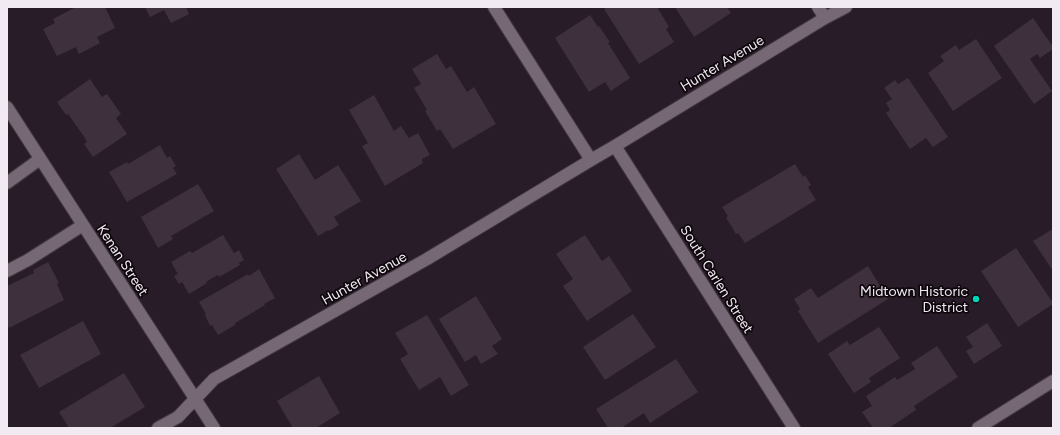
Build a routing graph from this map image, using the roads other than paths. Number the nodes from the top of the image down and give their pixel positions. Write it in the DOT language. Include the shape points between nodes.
graph roads {
  1 [pos="494,7"];
  2 [pos="818,7"];
  3 [pos="846,7"];
  4 [pos="825,18"];
  5 [pos="7,107"];
  6 [pos="615,146"];
  7 [pos="40,159"];
  8 [pos="591,160"];
  9 [pos="7,183"];
  10 [pos="83,225"];
  11 [pos="7,271"];
  12 [pos="1053,381"];
  13 [pos="195,398"];
  14 [pos="158,428"];
  15 [pos="214,428"];
  16 [pos="794,428"];
  17 [pos="978,428"];
  1 -- 8 [label="street"];
  2 -- 4 [label="street"];
  3 -- 4 [label="street, Hunter Avenue"];
  4 -- 6 [label="street, Hunter Avenue"];
  5 -- 7 [label="street, Kenan Street"];
  6 -- 8 [label="street, Hunter Avenue"];
  6 -- 16 [label="street, South Carlen Street"];
  7 -- 9 [label="street"];
  7 -- 10 [label="street, Kenan Street"];
  8 -- 13 [label="street, Hunter Avenue" via="427,259 214,379"];
  10 -- 11 [label="street"];
  10 -- 13 [label="street, Kenan Street"];
  12 -- 17 [label="street"];
  13 -- 14 [label="street, Hunter Avenue" via="178,417"];
  13 -- 15 [label="street, Kenan Street"];
}
